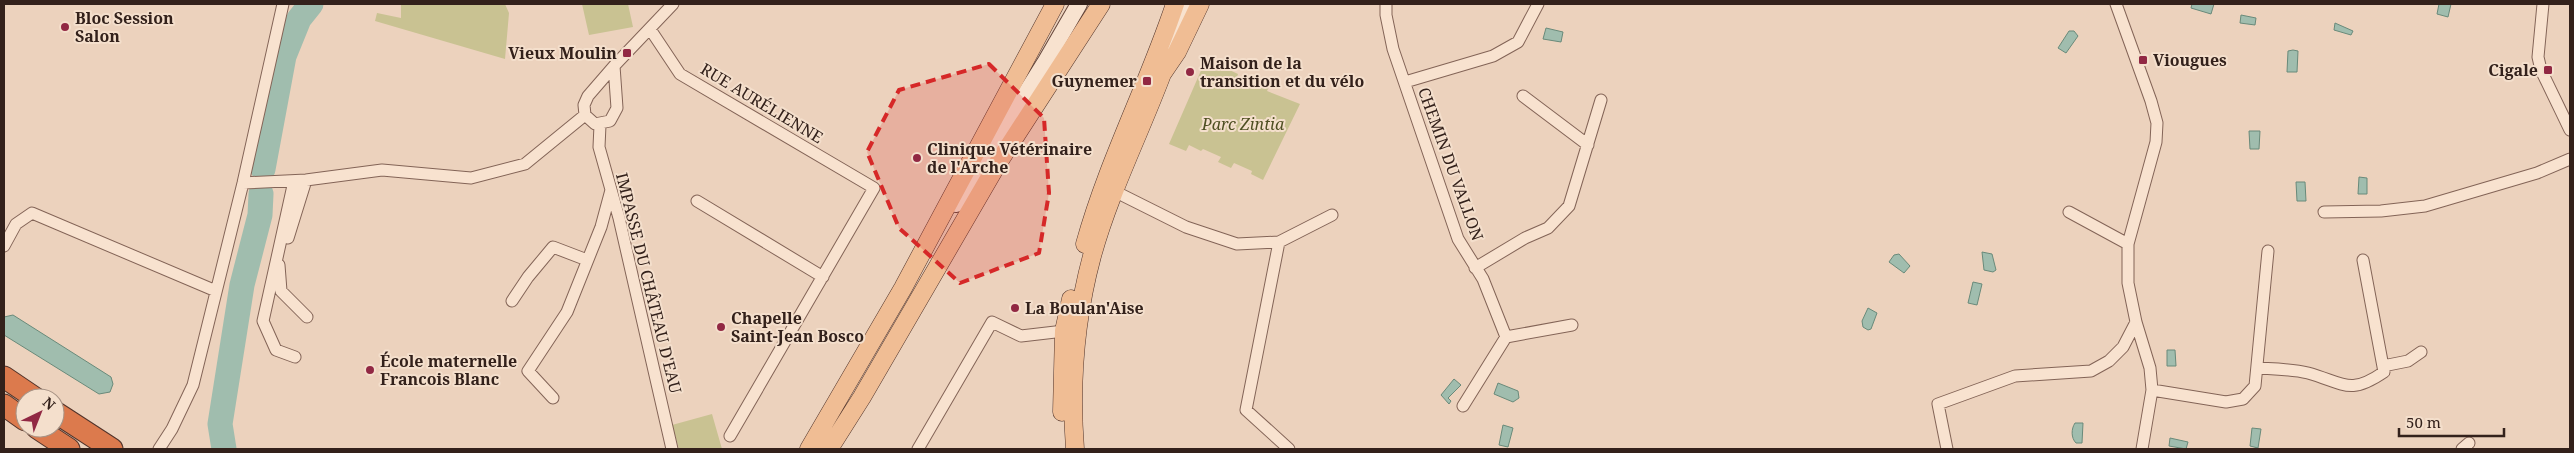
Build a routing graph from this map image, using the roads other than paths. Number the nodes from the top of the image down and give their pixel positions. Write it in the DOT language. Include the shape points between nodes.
graph roads {
  1 [pos="283,4"];
  2 [pos="673,4"];
  3 [pos="1055,4"];
  4 [pos="1079,4"];
  5 [pos="1101,4"];
  6 [pos="1175,4"];
  7 [pos="1187,4"];
  8 [pos="1200,4"];
  9 [pos="1386,4"];
  10 [pos="1538,4"];
  11 [pos="2116,4"];
  12 [pos="2543,4"];
  13 [pos="650,29"];
  14 [pos="1046,61"];
  15 [pos="614,66"];
  16 [pos="1162,74"];
  17 [pos="1405,82"];
  18 [pos="592,93"];
  19 [pos="1524,96"];
  20 [pos="1602,100"];
  21 [pos="616,102"];
  22 [pos="585,115"];
  23 [pos="600,124"];
  24 [pos="2569,127"];
  25 [pos="1588,145"];
  26 [pos="2570,159"];
  27 [pos="998,163"];
  28 [pos="300,180"];
  29 [pos="243,182"];
  30 [pos="1109,188"];
  31 [pos="611,190"];
  32 [pos="697,201"];
  33 [pos="2069,212"];
  34 [pos="2324,212"];
  35 [pos="1332,215"];
  36 [pos="1279,242"];
  37 [pos="2128,244"];
  38 [pos="4,246"];
  39 [pos="2268,251"];
  40 [pos="587,260"];
  41 [pos="2363,260"];
  42 [pos="1476,268"];
  43 [pos="822,277"];
  44 [pos="903,288"];
  45 [pos="216,291"];
  46 [pos="512,301"];
  47 [pos="307,316"];
  48 [pos="2136,322"];
  49 [pos="1572,325"];
  50 [pos="1064,331"];
  51 [pos="1506,337"];
  52 [pos="2422,352"];
  53 [pos="295,357"];
  54 [pos="2383,366"];
  55 [pos="2257,368"];
  56 [pos="4,377"];
  57 [pos="847,380"];
  58 [pos="20,388"];
  59 [pos="2152,390"];
  60 [pos="862,396"];
  61 [pos="553,398"];
  62 [pos="4,405"];
  63 [pos="1463,406"];
  64 [pos="15,413"];
  65 [pos="65,418"];
  66 [pos="730,436"];
  67 [pos="53,438"];
  68 [pos="69,449"];
  69 [pos="112,449"];
  70 [pos="159,449"];
  71 [pos="672,449"];
  72 [pos="809,449"];
  73 [pos="829,449"];
  74 [pos="918,449"];
  75 [pos="1063,449"];
  76 [pos="1075,449"];
  77 [pos="1289,449"];
  78 [pos="1947,449"];
  79 [pos="2142,449"];
  1 -- 29 [label="street"];
  2 -- 13 [label="street"];
  3 -- 44 [label="main road"];
  4 -- 14 [label="main road"];
  5 -- 27 [label="main road"];
  6 -- 30 [label="main road"];
  7 -- 16 [label="main road"];
  8 -- 16 [label="main road" via="1177,52"];
  9 -- 17 [label="street, CHEMIN DU VALLON" via="1394,49"];
  10 -- 17 [label="street" via="1518,42 1493,56"];
  11 -- 37 [label="street" via="2156,122 2156,142"];
  12 -- 24 [label="street" via="2538,58"];
  13 -- 15 [label="street"];
  13 -- 43 [label="street, RUE AURÉLIENNE" via="680,74 874,188"];
  14 -- 27 [label="main road"];
  14 -- 44 [label="main road"];
  15 -- 18 [label="street"];
  15 -- 21 [label="street"];
  16 -- 30 [label="main road"];
  17 -- 42 [label="street, CHEMIN DU VALLON" via="1458,239"];
  18 -- 21 [label="street" via="609,94"];
  18 -- 22 [label="street" via="585,100"];
  19 -- 25 [label="street"];
  20 -- 25 [label="street"];
  21 -- 23 [label="street" via="614,118"];
  22 -- 23 [label="street" via="591,122"];
  22 -- 28 [label="street" via="525,164 471,178 382,170"];
  23 -- 31 [label="street, IMPASSE DU CHÂTEAU D'EAU" via="599,147"];
  25 -- 42 [label="street" via="1569,206 1560,218"];
  26 -- 34 [label="street" via="2537,173 2425,206"];
  27 -- 60 [label="main road"];
  28 -- 29 [label="street"];
  28 -- 47 [label="street" via="279,266 281,291"];
  28 -- 53 [label="street" via="263,321 276,350"];
  29 -- 45 [label="street"];
  30 -- 36 [label="street" via="1186,227 1237,244"];
  30 -- 50 [label="main road"];
  30 -- 76 [label="main road" via="1075,347 1072,419"];
  31 -- 40 [label="street" via="601,227"];
  31 -- 71 [label="street, IMPASSE DU CHÂTEAU D'EAU"];
  32 -- 43 [label="street"];
  33 -- 37 [label="street"];
  35 -- 36 [label="street"];
  36 -- 77 [label="street" via="1246,410"];
  37 -- 48 [label="street" via="2128,283"];
  38 -- 45 [label="street" via="16,224 32,213"];
  39 -- 55 [label="street"];
  40 -- 46 [label="street" via="553,247"];
  40 -- 61 [label="street" via="567,312 528,370"];
  41 -- 54 [label="street"];
  42 -- 51 [label="street, CHEMIN DU VALLON"];
  43 -- 66 [label="street"];
  44 -- 57 [label="main road"];
  45 -- 70 [label="street" via="193,385"];
  48 -- 59 [label="street" via="2150,368"];
  48 -- 78 [label="street" via="2123,347 2091,371 2015,376 1938,404"];
  49 -- 51 [label="street"];
  50 -- 74 [label="street" via="1021,336 992,322"];
  50 -- 75 [label="main road" via="1061,376"];
  51 -- 63 [label="street"];
  52 -- 54 [label="street" via="2408,362"];
  54 -- 55 [label="street" via="2384,372 2366,384 2348,386 2306,373"];
  55 -- 59 [label="street" via="2255,386 2243,399 2226,402"];
  56 -- 58 [label="highway"];
  57 -- 60 [label="main road" via="850,387"];
  57 -- 72 [label="main road"];
  59 -- 79 [label="street"];
  60 -- 73 [label="main road"];
  62 -- 64 [label="highway"];
  65 -- 69 [label="highway"];
  67 -- 68 [label="highway"];
}
